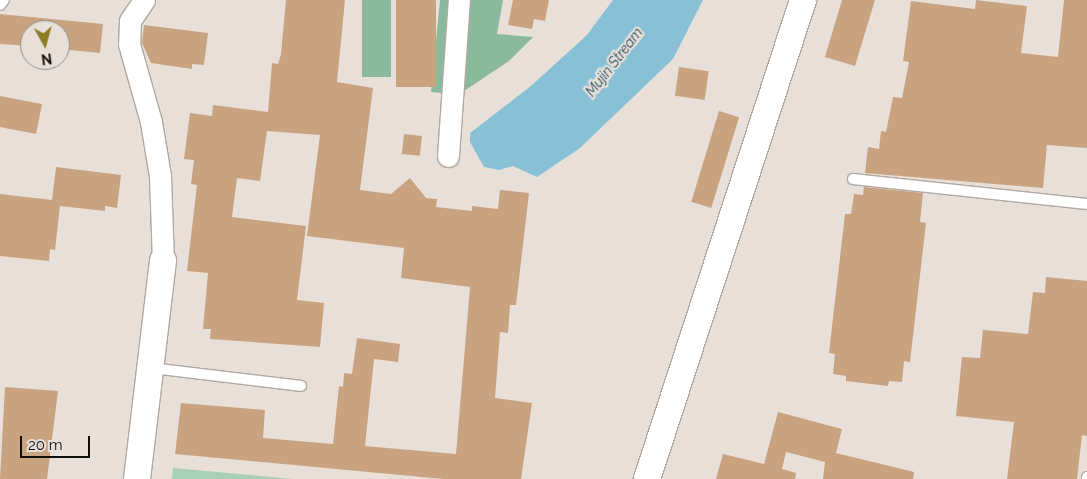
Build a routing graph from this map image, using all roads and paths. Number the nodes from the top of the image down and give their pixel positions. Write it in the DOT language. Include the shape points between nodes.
graph roads {
  1 [pos="4,0"];
  2 [pos="144,0"];
  3 [pos="459,0"];
  4 [pos="803,0"];
  5 [pos="0,5"];
  6 [pos="448,156"];
  7 [pos="853,179"];
  8 [pos="1087,204"];
  9 [pos="163,261"];
  10 [pos="150,368"];
  11 [pos="301,386"];
  12 [pos="137,479"];
  13 [pos="647,479"];
  1 -- 5 [label="lane"];
  2 -- 9 [label="street" via="130,22 129,44 151,122 160,176"];
  3 -- 6 [label="street"];
  4 -- 13 [label="street"];
  7 -- 8 [label="lane"];
  9 -- 10 [label="street"];
  10 -- 11 [label="lane"];
  10 -- 12 [label="street"];
}
